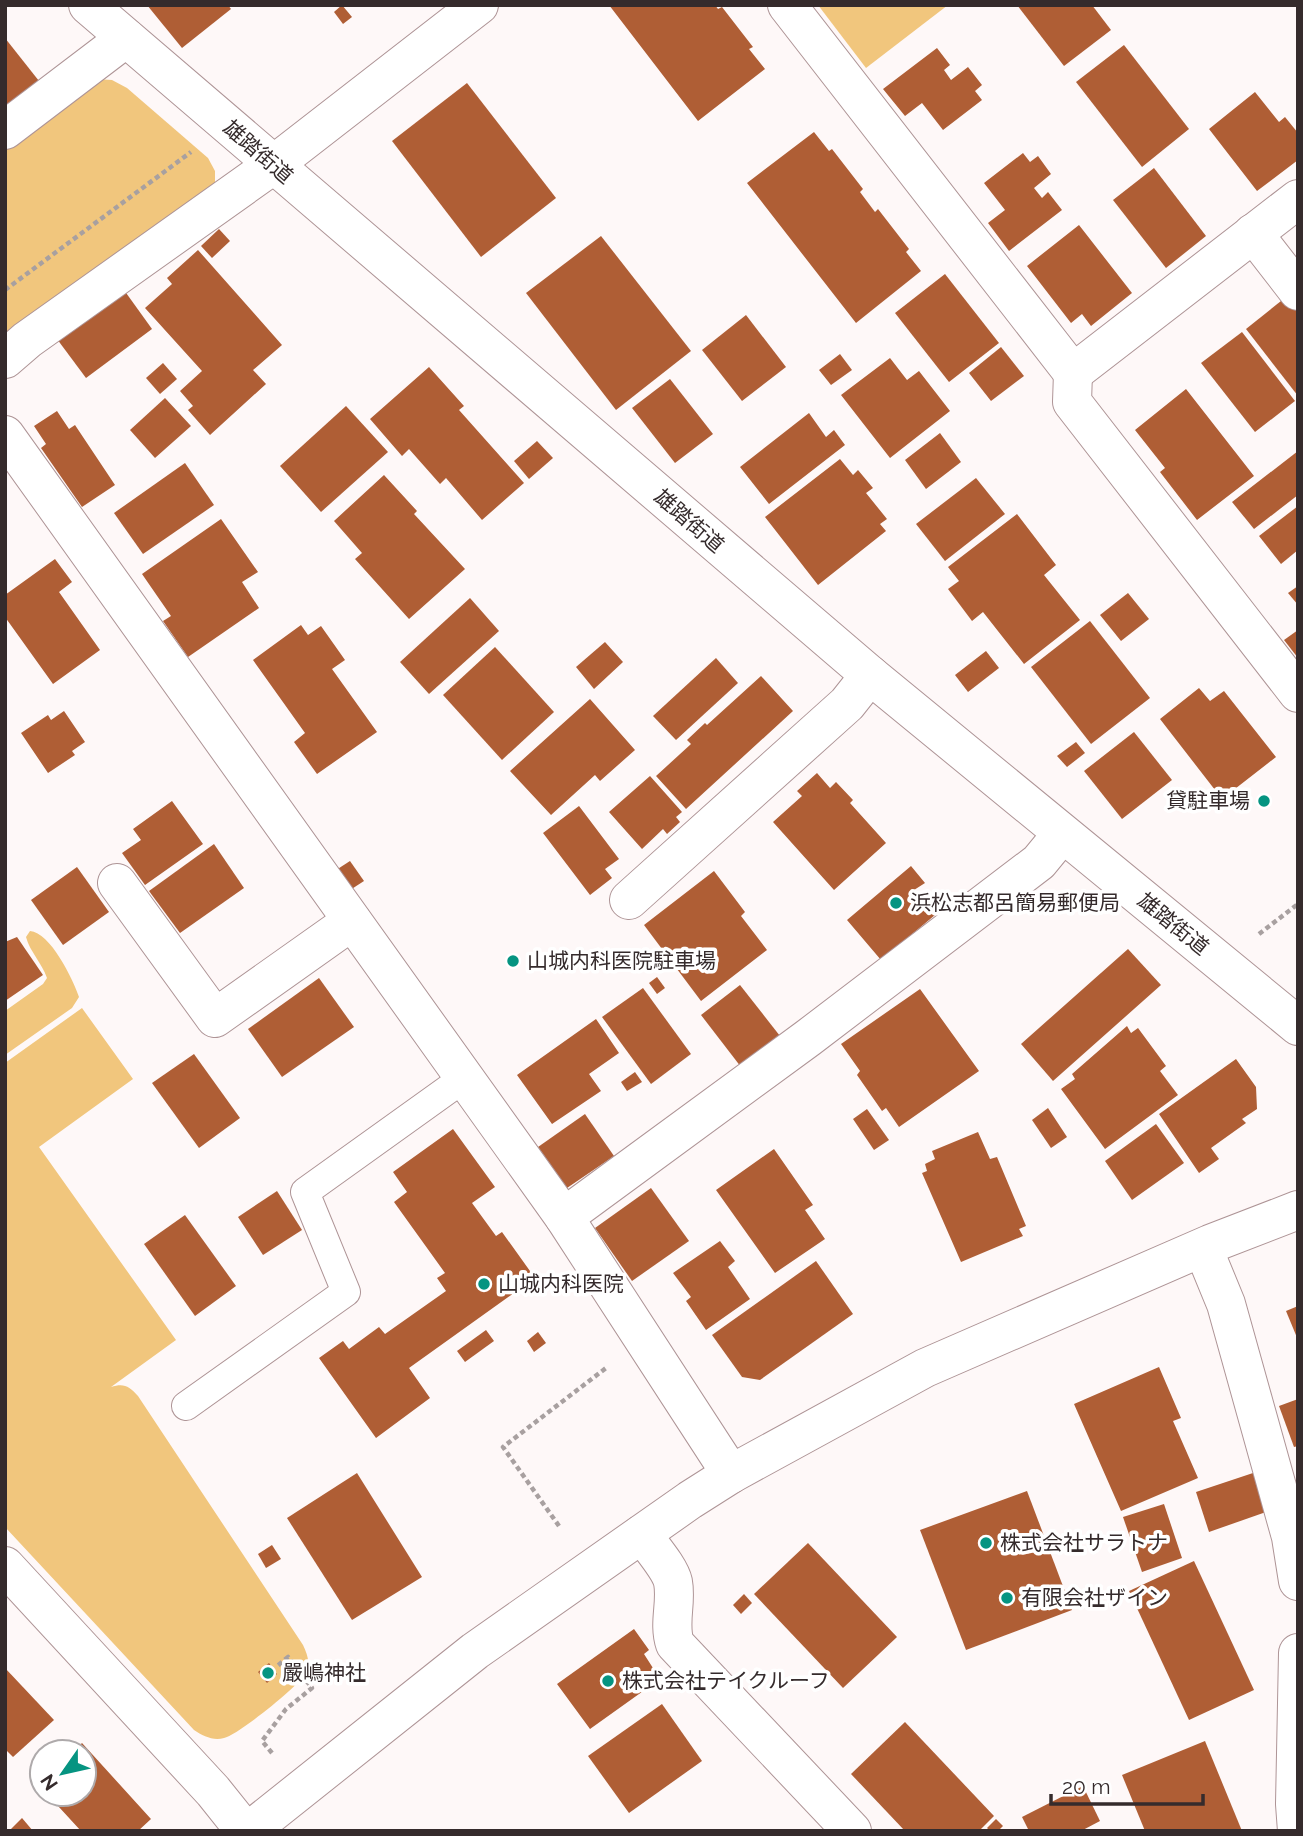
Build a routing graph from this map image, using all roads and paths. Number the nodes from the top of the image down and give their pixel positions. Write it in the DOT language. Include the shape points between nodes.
graph roads {
  1 [pos="88,5"];
  2 [pos="479,5"];
  3 [pos="787,5"];
  4 [pos="126,38"];
  5 [pos="5,130"];
  6 [pos="192,151"];
  7 [pos="273,165"];
  8 [pos="1298,199"];
  9 [pos="1253,233"];
  10 [pos="5,290"];
  11 [pos="1298,291"];
  12 [pos="5,359"];
  13 [pos="1073,373"];
  14 [pos="5,435"];
  15 [pos="870,675"];
  16 [pos="1298,693"];
  17 [pos="1062,834"];
  18 [pos="117,883"];
  19 [pos="629,901"];
  20 [pos="352,921"];
  21 [pos="1298,1026"];
  22 [pos="464,1078"];
  23 [pos="1298,1210"];
  24 [pos="564,1217"];
  25 [pos="1203,1248"];
  26 [pos="610,1366"];
  27 [pos="186,1406"];
  28 [pos="731,1474"];
  29 [pos="559,1526"];
  30 [pos="642,1534"];
  31 [pos="5,1566"];
  32 [pos="1298,1581"];
  33 [pos="1298,1653"];
  34 [pos="276,1667"];
  35 [pos="275,1756"];
  36 [pos="247,1831"];
  37 [pos="852,1831"];
  38 [pos="1297,1831"];
  1 -- 4 [label="street, 雄踏街道"];
  2 -- 7 [label="street"];
  3 -- 13 [label="street"];
  4 -- 5 [label="street"];
  4 -- 7 [label="street, 雄踏街道"];
  6 -- 10 [label="path"];
  7 -- 12 [label="street"];
  7 -- 15 [label="street, 雄踏街道"];
  8 -- 9 [label="street"];
  9 -- 11 [label="street"];
  9 -- 13 [label="street"];
  13 -- 16 [label="street" via="1072,402"];
  14 -- 20 [label="street"];
  15 -- 17 [label="street, 雄踏街道"];
  15 -- 19 [label="street" via="847,704"];
  17 -- 21 [label="street, 雄踏街道"];
  17 -- 24 [label="street" via="1039,862"];
  18 -- 20 [label="street" via="215,1018"];
  20 -- 22 [label="street"];
  22 -- 24 [label="street"];
  22 -- 27 [label="lane" via="305,1192 346,1292"];
  23 -- 25 [label="street"];
  24 -- 28 [label="street"];
  25 -- 28 [label="street" via="925,1368"];
  25 -- 32 [label="street" via="1226,1304 1291,1538"];
  26 -- 29 [label="path" via="503,1447"];
  28 -- 30 [label="street"];
  30 -- 36 [label="street" via="466,1658"];
  30 -- 37 [label="street" via="672,1578 675,1644"];
  31 -- 36 [label="street"];
  33 -- 38 [label="street"];
  34 -- 35 [label="path" via="288,1657 312,1688 286,1709 262,1741"];
}
